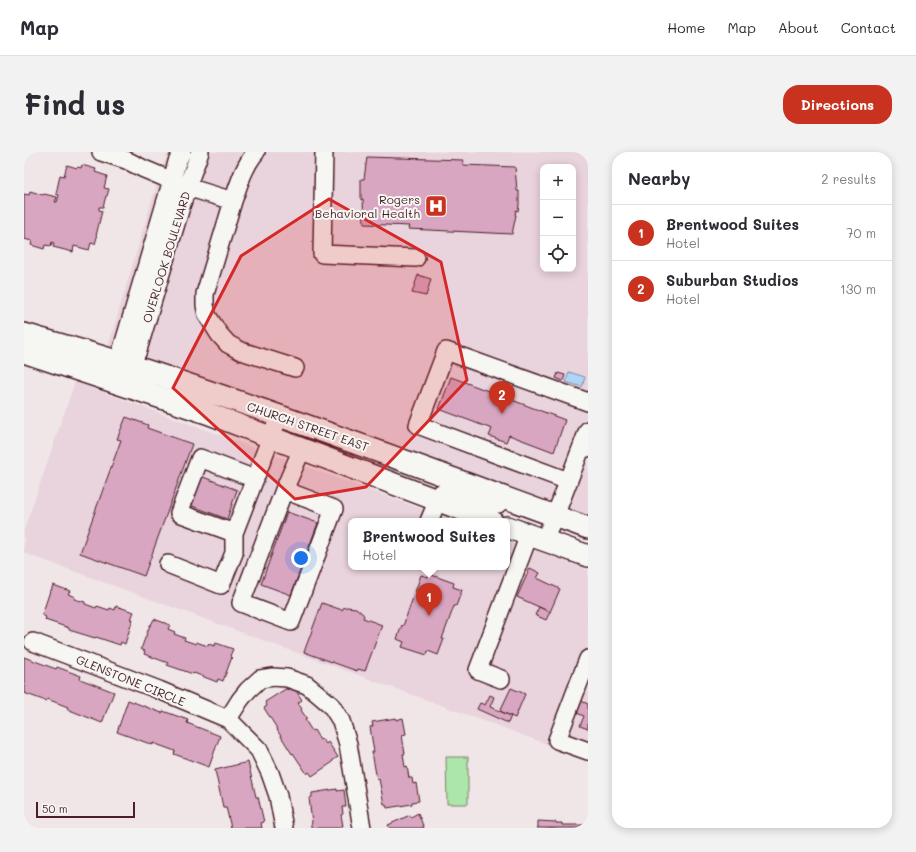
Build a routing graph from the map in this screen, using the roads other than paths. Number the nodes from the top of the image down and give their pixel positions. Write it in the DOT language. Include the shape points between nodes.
graph roads {
  1 [pos="101,152"];
  2 [pos="182,152"];
  3 [pos="200,152"];
  4 [pos="256,152"];
  5 [pos="324,152"];
  6 [pos="172,180"];
  7 [pos="187,187"];
  8 [pos="233,201"];
  9 [pos="416,258"];
  10 [pos="24,334"];
  11 [pos="24,352"];
  12 [pos="126,360"];
  13 [pos="295,368"];
  14 [pos="114,382"];
  15 [pos="588,402"];
  16 [pos="279,416"];
  17 [pos="588,430"];
  18 [pos="271,437"];
  19 [pos="585,447"];
  20 [pos="302,449"];
  21 [pos="255,479"];
  22 [pos="568,482"];
  23 [pos="284,490"];
  24 [pos="437,500"];
  25 [pos="510,500"];
  26 [pos="555,516"];
  27 [pos="430,518"];
  28 [pos="484,518"];
  29 [pos="510,528"];
  30 [pos="588,528"];
  31 [pos="234,533"];
  32 [pos="537,537"];
  33 [pos="588,556"];
  34 [pos="168,564"];
  35 [pos="33,642"];
  36 [pos="588,659"];
  37 [pos="501,680"];
  38 [pos="228,719"];
  39 [pos="588,751"];
  40 [pos="284,828"];
  41 [pos="362,828"];
  1 -- 6 [label="street"];
  2 -- 6 [label="street, OVERLOOK BOULEVARD"];
  3 -- 7 [label="street, OVERLOOK BOULEVARD"];
  4 -- 8 [label="street" via="243,172"];
  5 -- 9 [label="street" via="322,254"];
  6 -- 7 [label="street"];
  6 -- 12 [label="street, OVERLOOK BOULEVARD" via="122,349"];
  7 -- 8 [label="street"];
  7 -- 12 [label="street, OVERLOOK BOULEVARD" via="137,353"];
  8 -- 13 [label="street" via="206,294 207,315 228,344 241,351"];
  10 -- 12 [label="main road, CHURCH STREET EAST"];
  11 -- 14 [label="main road, CHURCH STREET EAST"];
  12 -- 14 [label="street"];
  12 -- 16 [label="main road, CHURCH STREET EAST"];
  14 -- 18 [label="main road, CHURCH STREET EAST"];
  15 -- 22 [label="street" via="446,351 418,425"];
  16 -- 18 [label="street"];
  16 -- 25 [label="main road, CHURCH STREET EAST"];
  17 -- 19 [label="street"];
  18 -- 20 [label="main road, CHURCH STREET EAST"];
  18 -- 21 [label="street"];
  19 -- 22 [label="street"];
  20 -- 23 [label="street"];
  20 -- 24 [label="main road, CHURCH STREET EAST"];
  21 -- 31 [label="street"];
  21 -- 31 [label="street" via="200,458 179,513"];
  22 -- 26 [label="street"];
  23 -- 23 [label="street" via="241,603 291,622 334,509"];
  24 -- 25 [label="street" via="444,491 452,490 486,502 502,504"];
  24 -- 27 [label="street"];
  24 -- 28 [label="main road, CHURCH STREET EAST"];
  25 -- 26 [label="main road, CHURCH STREET EAST"];
  26 -- 30 [label="main road, CHURCH STREET EAST"];
  26 -- 32 [label="street"];
  29 -- 32 [label="main road"];
  31 -- 34 [label="street" via="234,553 221,585"];
  32 -- 33 [label="main road"];
  32 -- 37 [label="street" via="478,670"];
  35 -- 38 [label="street, GLENSTONE CIRCLE"];
  36 -- 39 [label="street" via="557,740"];
  38 -- 40 [label="street, GLENSTONE CIRCLE" via="259,750 278,796"];
  38 -- 41 [label="street" via="248,690 260,679 287,678 307,685 331,706 341,721 348,744"];
}
